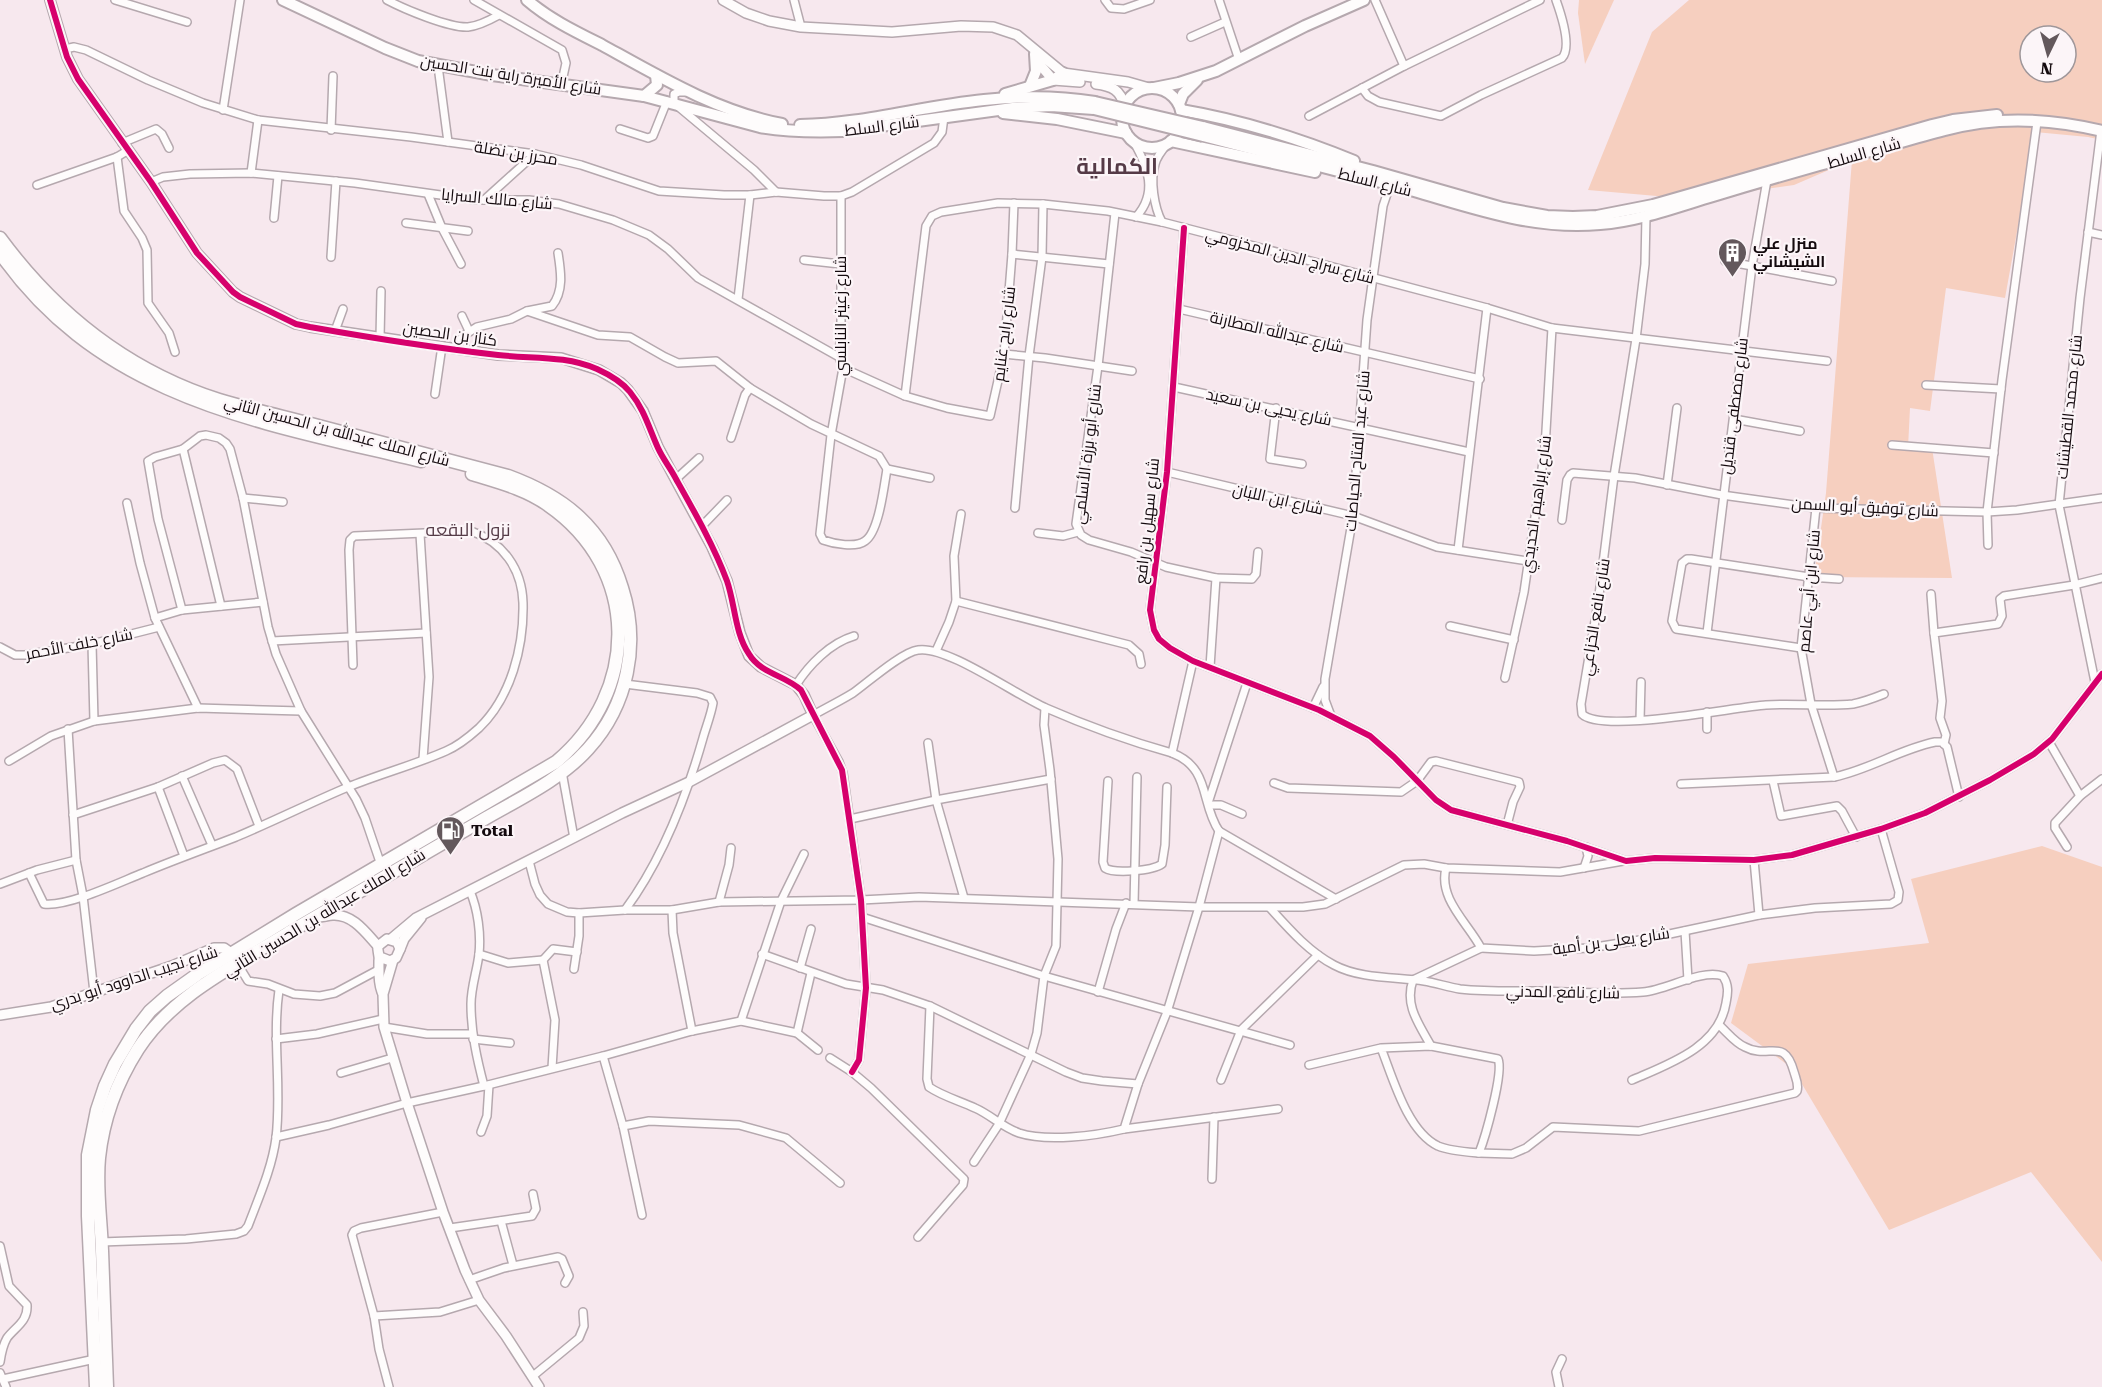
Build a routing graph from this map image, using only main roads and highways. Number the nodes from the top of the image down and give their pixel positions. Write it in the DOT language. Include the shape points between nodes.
graph roads {
  1 [pos="283,0"];
  2 [pos="527,0"];
  3 [pos="1364,0"];
  4 [pos="1034,51"];
  5 [pos="656,75"];
  6 [pos="1202,75"];
  7 [pos="1058,76"];
  8 [pos="1030,86"];
  9 [pos="1152,88"];
  10 [pos="644,96"];
  11 [pos="981,100"];
  12 [pos="1094,106"];
  13 [pos="1180,107"];
  14 [pos="987,111"];
  15 [pos="2102,128"];
  16 [pos="1203,132"];
  17 [pos="1126,133"];
  18 [pos="1170,142"];
  19 [pos="1373,171"];
  20 [pos="1361,178"];
  21 [pos="0,238"];
  22 [pos="0,253"];
  23 [pos="416,851"];
  24 [pos="234,958"];
  25 [pos="96,1387"];
  26 [pos="107,1387"];
  1 -- 10 [label="main road, شارع الأميرة راية بنت الحسين" via="402,55 438,66"];
  2 -- 5 [label="main road, شارع السلط" via="551,18"];
  3 -- 6 [label="main road"];
  4 -- 8 [label="main road" via="1035,71"];
  5 -- 10 [label="main road" via="657,86"];
  5 -- 11 [label="main road, شارع السلط" via="745,114 793,125 862,120"];
  6 -- 9 [label="main road"];
  6 -- 13 [label="main road" via="1188,88"];
  7 -- 8 [label="main road"];
  8 -- 11 [label="main road"];
  9 -- 13 [label="main road" via="1171,94"];
  9 -- 17 [label="main road" via="1134,94 1124,106"];
  10 -- 14 [label="main road, شارع السلط" via="760,127 795,132 844,131"];
  11 -- 12 [label="main road, شارع السلط" via="1048,97"];
  12 -- 14 [label="main road, شارع السلط"];
  12 -- 16 [label="main road, شارع السلط, bridge"];
  13 -- 18 [label="main road" via="1181,127"];
  13 -- 19 [label="main road" via="1295,139"];
  14 -- 17 [label="main road" via="1057,119"];
  15 -- 19 [label="main road, شارع السلط" via="2060,117 2024,114 1953,120 1653,205 1597,216 1520,212"];
  15 -- 20 [label="main road, شارع السلط" via="1998,122 1945,130 1646,216 1580,226 1495,215"];
  16 -- 19 [label="main road, شارع السلط"];
  16 -- 20 [label="main road, شارع السلط"];
  17 -- 18 [label="main road" via="1134,142 1147,147"];
  18 -- 20 [label="main road" via="1336,177"];
  21 -- 23 [label="highway, شارع الملك عبدالله بن الحسين الثاني" via="78,324 122,356 165,378 236,405 508,476 556,498 599,539 620,581 630,631 630,658 615,709 587,750 562,772"];
  22 -- 23 [label="highway, شارع الملك عبدالله بن الحسين الثاني" via="29,289 72,331 149,381 212,407 513,487 548,505 571,523 588,544 609,581 619,628 617,663 600,710 582,738 556,762"];
  23 -- 24 [label="highway, شارع الملك عبدالله بن الحسين الثاني" via="316,917"];
  23 -- 24 [label="highway, شارع الملك عبدالله بن الحسين الثاني" via="381,865"];
  24 -- 25 [label="highway, شارع الملك عبدالله بن الحسين الثاني" via="167,996 150,1011 125,1045 97,1110 87,1166"];
  24 -- 26 [label="highway, شارع الملك عبدالله بن الحسين الثاني" via="163,1017 137,1051 108,1110 99,1156"];
}
